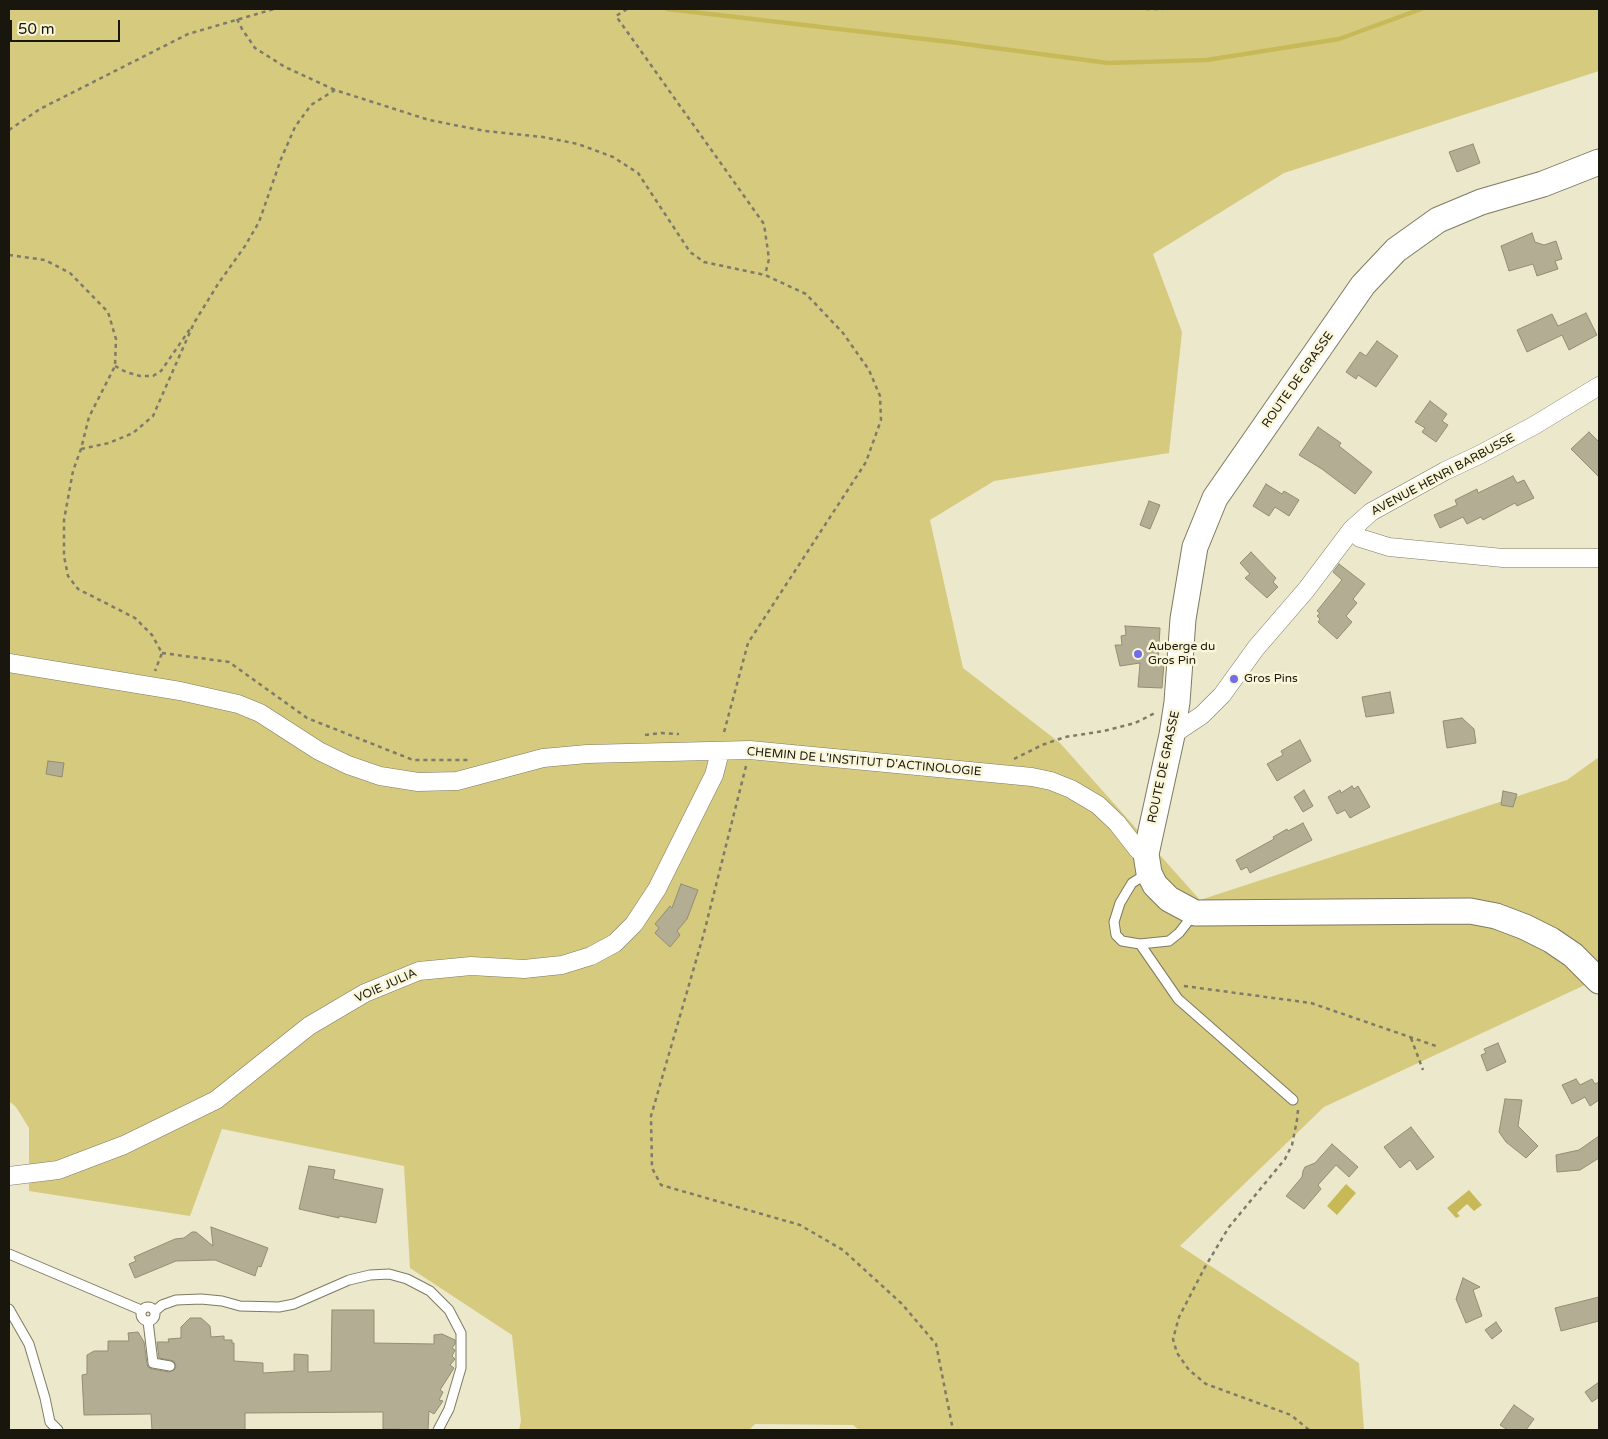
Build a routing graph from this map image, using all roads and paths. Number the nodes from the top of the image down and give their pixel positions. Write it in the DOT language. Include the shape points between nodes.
graph roads {
  1 [pos="274,9"];
  2 [pos="627,9"];
  3 [pos="1146,9"];
  4 [pos="1163,9"];
  5 [pos="238,19"];
  6 [pos="335,90"];
  7 [pos="9,130"];
  8 [pos="1599,162"];
  9 [pos="9,255"];
  10 [pos="765,275"];
  11 [pos="194,324"];
  12 [pos="115,366"];
  13 [pos="1599,386"];
  14 [pos="81,449"];
  15 [pos="1352,529"];
  16 [pos="1599,558"];
  17 [pos="162,653"];
  18 [pos="9,663"];
  19 [pos="148,685"];
  20 [pos="1177,702"];
  21 [pos="1212,705"];
  22 [pos="679,734"];
  23 [pos="1172,735"];
  24 [pos="643,736"];
  25 [pos="750,750"];
  26 [pos="720,752"];
  27 [pos="478,760"];
  28 [pos="994,773"];
  29 [pos="1147,864"];
  30 [pos="1195,913"];
  31 [pos="1140,944"];
  32 [pos="1599,982"];
  33 [pos="1167,983"];
  34 [pos="1411,1038"];
  35 [pos="1436,1046"];
  36 [pos="1423,1070"];
  37 [pos="1293,1100"];
  38 [pos="9,1176"];
  39 [pos="9,1254"];
  40 [pos="9,1310"];
  41 [pos="141,1310"];
  42 [pos="154,1311"];
  43 [pos="148,1321"];
  44 [pos="170,1366"];
  45 [pos="58,1430"];
  46 [pos="438,1430"];
  47 [pos="953,1430"];
  48 [pos="1309,1430"];
  1 -- 5 [label="path"];
  2 -- 10 [label="path" via="616,16 764,224 769,258"];
  3 -- 4 [label="path"];
  5 -- 6 [label="path" via="255,48"];
  5 -- 7 [label="path" via="188,34 40,109"];
  6 -- 10 [label="path" via="429,120 485,131 552,138 613,157 638,173 690,252 704,262"];
  6 -- 11 [label="path" via="311,105 296,127 259,222"];
  8 -- 20 [label="main road, ROUTE DE GRASSE" via="1438,220 1396,250 1363,285 1215,498 1195,547 1183,619"];
  9 -- 12 [label="path" via="45,260 70,273 108,312 116,339"];
  10 -- 26 [label="path" via="806,294 843,333 869,370 880,396 881,420 866,462 748,643"];
  11 -- 12 [label="path" via="161,370 153,376 140,376"];
  11 -- 14 [label="path" via="153,416 133,433"];
  12 -- 14 [label="path" via="89,417"];
  13 -- 15 [label="street, AVENUE HENRI BARBUSSE" via="1535,426 1388,502"];
  14 -- 17 [label="path" via="73,471 64,520 64,556 68,576 78,589 135,618 152,635"];
  15 -- 16 [label="street" via="1360,538 1388,547 1503,558"];
  15 -- 21 [label="street, AVENUE HENRI BARBUSSE"];
  17 -- 19 [label="path"];
  17 -- 27 [label="path" via="229,662 307,718 413,760"];
  18 -- 19 [label="street, CHEMIN DE L'INSTITUT D'ACTINOLOGIE"];
  19 -- 26 [label="street, CHEMIN DE L'INSTITUT D'ACTINOLOGIE" via="238,704 260,713 319,751 348,765 380,776 418,782 457,781 543,758 587,754"];
  20 -- 21 [label="street"];
  20 -- 23 [label="main road, ROUTE DE GRASSE"];
  20 -- 28 [label="path" via="1135,723 1042,745"];
  21 -- 23 [label="street, AVENUE HENRI BARBUSSE"];
  22 -- 24 [label="path"];
  23 -- 29 [label="main road, ROUTE DE GRASSE"];
  25 -- 26 [label="street, CHEMIN DE L'INSTITUT D'ACTINOLOGIE"];
  25 -- 28 [label="street, CHEMIN DE L'INSTITUT D'ACTINOLOGIE"];
  25 -- 47 [label="path" via="704,933 651,1116 652,1168 661,1185 800,1225 843,1250 902,1304 936,1344"];
  26 -- 38 [label="street, VOIE JULIA" via="714,775 657,889 634,924 615,944 562,965 524,969 471,966 419,971 365,993 309,1026 216,1100 124,1145 58,1170"];
  28 -- 29 [label="street, CHEMIN DE L'INSTITUT D'ACTINOLOGIE" via="1051,781 1098,805 1117,823"];
  29 -- 30 [label="main road" via="1155,885 1169,899"];
  29 -- 31 [label="lane" via="1120,903 1114,922 1116,935 1122,941"];
  30 -- 31 [label="lane" via="1168,941"];
  30 -- 32 [label="main road" via="1470,911 1496,916 1550,940 1573,955"];
  31 -- 33 [label="lane"];
  33 -- 34 [label="path" via="1311,1003"];
  33 -- 37 [label="lane" via="1178,999"];
  34 -- 35 [label="path"];
  34 -- 36 [label="path"];
  37 -- 48 [label="path" via="1298,1108 1298,1120 1285,1159 1229,1228 1179,1317 1173,1339 1177,1353 1189,1370 1206,1384 1291,1415"];
  39 -- 41 [label="lane"];
  40 -- 45 [label="lane" via="29,1344 50,1422"];
  41 -- 42 [label="lane" via="149,1307"];
  41 -- 43 [label="lane" via="141,1318"];
  42 -- 43 [label="lane" via="154,1318"];
  42 -- 46 [label="lane" via="176,1300 202,1299 240,1306 280,1307 370,1275 389,1274 407,1279 430,1291 449,1310 461,1332 461,1368 449,1409"];
  43 -- 44 [label="lane" via="153,1363"];
}
